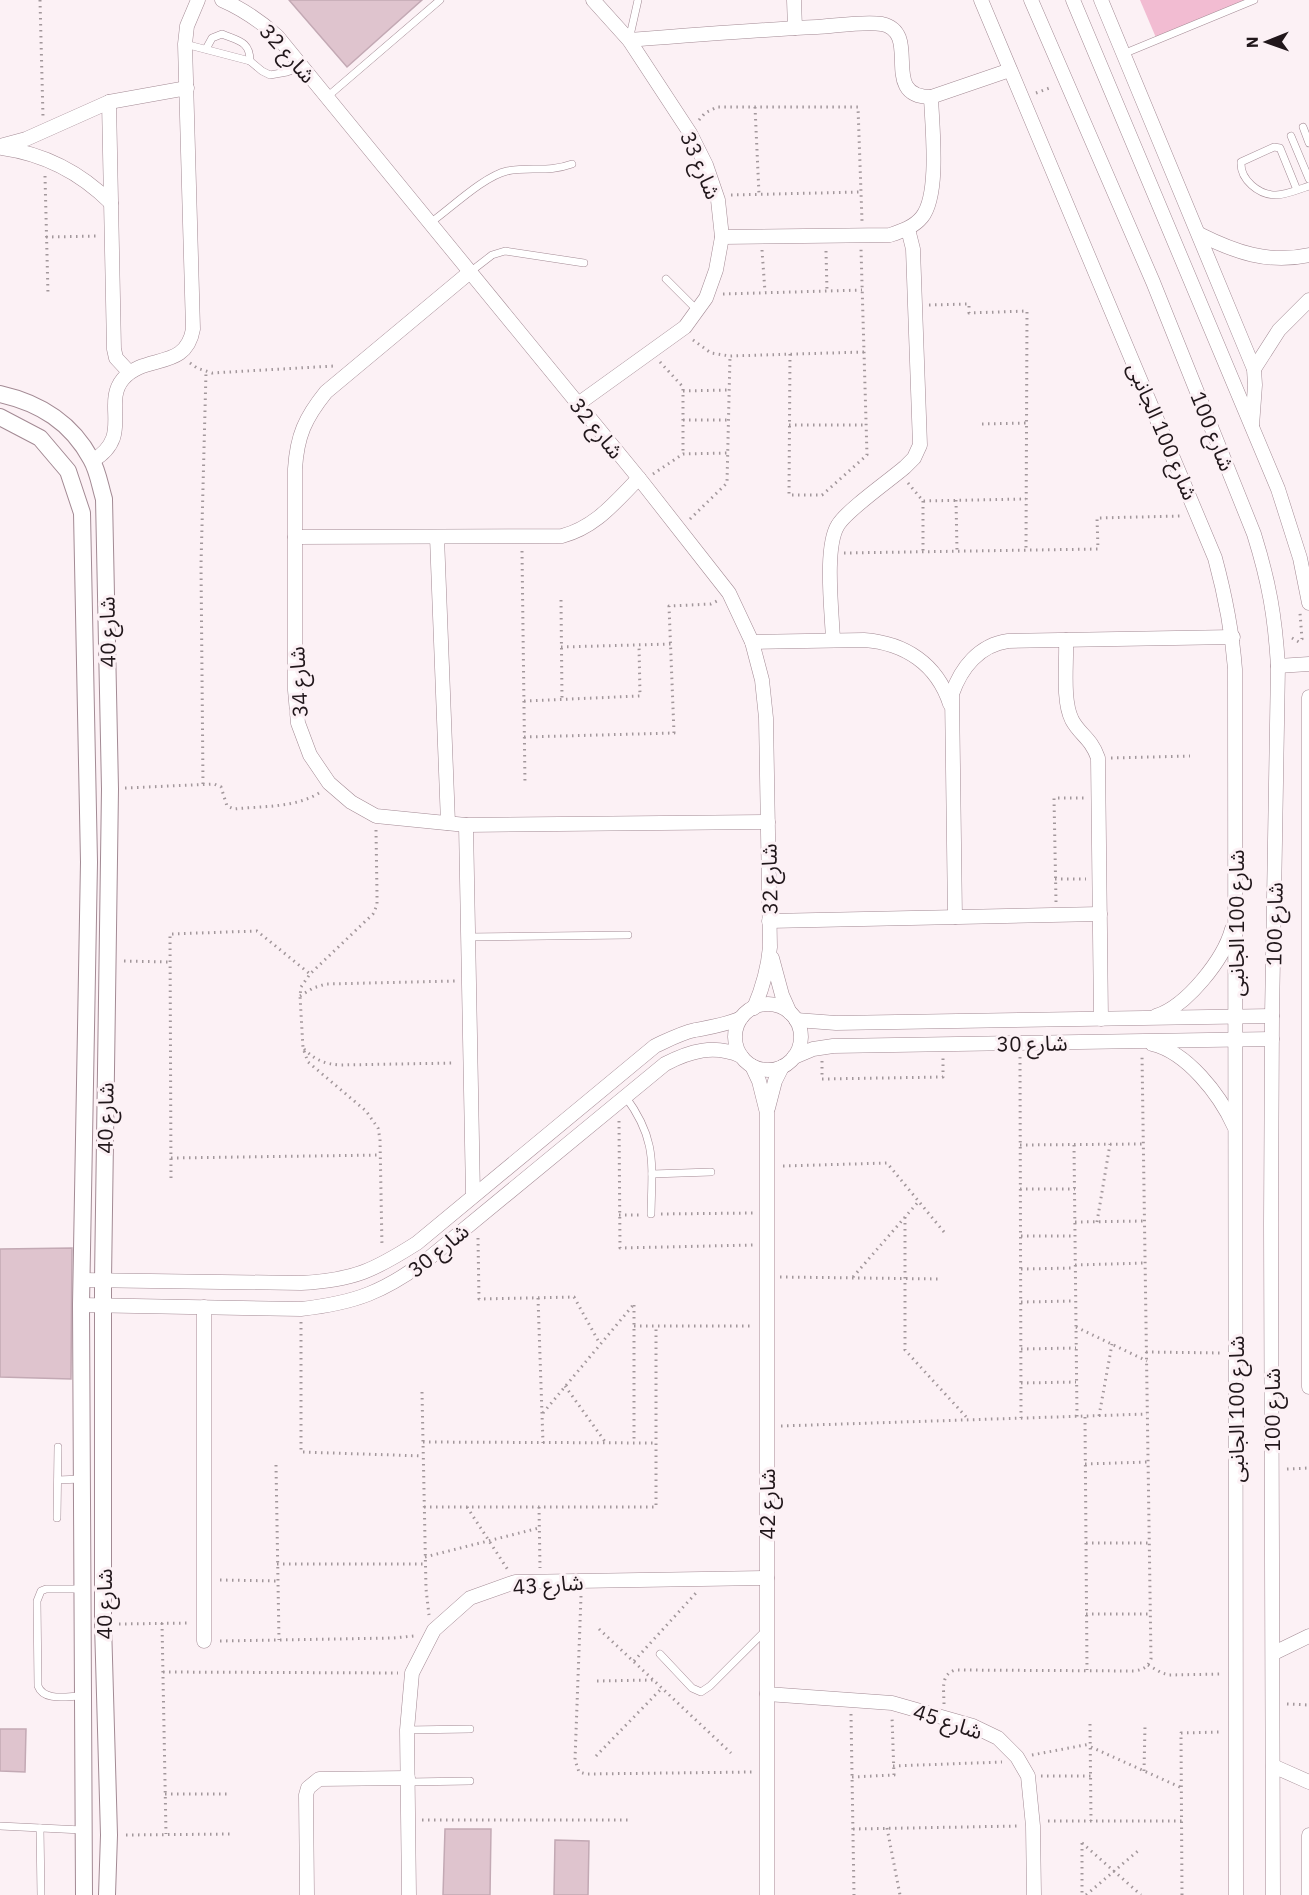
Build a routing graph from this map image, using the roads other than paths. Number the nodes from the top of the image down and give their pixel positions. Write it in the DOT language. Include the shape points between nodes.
graph roads {
  1 [pos="198,0"];
  2 [pos="222,0"];
  3 [pos="440,0"];
  4 [pos="593,0"];
  5 [pos="638,0"];
  6 [pos="794,0"];
  7 [pos="981,0"];
  8 [pos="1032,0"];
  9 [pos="1073,0"];
  10 [pos="1101,0"];
  11 [pos="1254,0"];
  12 [pos="244,4"];
  13 [pos="795,28"];
  14 [pos="629,40"];
  15 [pos="185,44"];
  16 [pos="206,49"];
  17 [pos="1123,54"];
  18 [pos="250,61"];
  19 [pos="302,67"];
  20 [pos="1010,70"];
  21 [pos="187,87"];
  22 [pos="327,97"];
  23 [pos="931,97"];
  24 [pos="109,102"];
  25 [pos="1303,127"];
  26 [pos="1291,136"];
  27 [pos="1309,143"];
  28 [pos="0,147"];
  29 [pos="572,164"];
  30 [pos="1309,179"];
  31 [pos="1309,186"];
  32 [pos="1297,190"];
  33 [pos="111,202"];
  34 [pos="430,223"];
  35 [pos="908,229"];
  36 [pos="1199,234"];
  37 [pos="722,237"];
  38 [pos="1309,255"];
  39 [pos="584,263"];
  40 [pos="470,272"];
  41 [pos="666,279"];
  42 [pos="1309,300"];
  43 [pos="698,311"];
  44 [pos="1254,369"];
  45 [pos="129,372"];
  46 [pos="0,394"];
  47 [pos="579,404"];
  48 [pos="0,417"];
  49 [pos="1252,429"];
  50 [pos="92,461"];
  51 [pos="640,480"];
  52 [pos="295,537"];
  53 [pos="437,537"];
  54 [pos="1309,603"];
  55 [pos="1233,637"];
  56 [pos="833,640"];
  57 [pos="1066,640"];
  58 [pos="752,642"];
  59 [pos="1309,664"];
  60 [pos="1278,666"];
  61 [pos="1309,699"];
  62 [pos="952,709"];
  63 [pos="768,822"];
  64 [pos="448,823"];
  65 [pos="466,825"];
  66 [pos="1100,914"];
  67 [pos="1235,915"];
  68 [pos="955,917"];
  69 [pos="769,921"];
  70 [pos="627,935"];
  71 [pos="468,938"];
  72 [pos="770,947"];
  73 [pos="754,1008"];
  74 [pos="793,1016"];
  75 [pos="1272,1016"];
  76 [pos="1236,1017"];
  77 [pos="741,1018"];
  78 [pos="1149,1018"];
  79 [pos="1101,1019"];
  80 [pos="1272,1039"];
  81 [pos="1236,1040"];
  82 [pos="1142,1042"];
  83 [pos="741,1056"];
  84 [pos="794,1057"];
  85 [pos="752,1066"];
  86 [pos="782,1067"];
  87 [pos="625,1096"];
  88 [pos="767,1113"];
  89 [pos="1236,1131"];
  90 [pos="711,1172"];
  91 [pos="652,1174"];
  92 [pos="473,1195"];
  93 [pos="651,1214"];
  94 [pos="81,1280"];
  95 [pos="103,1280"];
  96 [pos="147,1281"];
  97 [pos="81,1305"];
  98 [pos="103,1305"];
  99 [pos="147,1306"];
  100 [pos="204,1307"];
  101 [pos="1309,1387"];
  102 [pos="58,1447"];
  103 [pos="81,1479"];
  104 [pos="57,1480"];
  105 [pos="57,1518"];
  106 [pos="766,1578"];
  107 [pos="82,1588"];
  108 [pos="767,1629"];
  109 [pos="1309,1636"];
  110 [pos="204,1641"];
  111 [pos="1274,1653"];
  112 [pos="660,1654"];
  113 [pos="767,1694"];
  114 [pos="83,1696"];
  115 [pos="470,1729"];
  116 [pos="407,1730"];
  117 [pos="1273,1766"];
  118 [pos="408,1780"];
  119 [pos="470,1781"];
  120 [pos="1309,1782"];
  121 [pos="0,1826"];
  122 [pos="40,1828"];
  123 [pos="85,1830"];
  124 [pos="1309,1835"];
  125 [pos="40,1895"];
  126 [pos="84,1895"];
  127 [pos="107,1895"];
  128 [pos="307,1895"];
  129 [pos="409,1895"];
  130 [pos="767,1895"];
  131 [pos="1034,1895"];
  132 [pos="1236,1895"];
  133 [pos="1273,1895"];
  134 [pos="1309,1895"];
  1 -- 15 [label="street" via="187,26"];
  2 -- 12 [label="street, شارع 32"];
  3 -- 22 [label="lane"];
  4 -- 14 [label="street, شارع 33"];
  5 -- 14 [label="lane"];
  6 -- 13 [label="street"];
  7 -- 20 [label="street, شارع 100 الجانبى"];
  8 -- 60 [label="street, شارع 100" via="1153,282 1254,534 1271,594"];
  9 -- 49 [label="street, شارع 100"];
  10 -- 17 [label="street"];
  11 -- 17 [label="lane"];
  12 -- 19 [label="street, شارع 32"];
  13 -- 14 [label="street"];
  13 -- 23 [label="street" via="884,24 897,34 907,89 918,97"];
  14 -- 37 [label="street, شارع 33" via="690,133 706,165 718,200"];
  15 -- 16 [label="lane"];
  15 -- 21 [label="street"];
  16 -- 18 [label="lane"];
  16 -- 18 [label="lane" via="212,38 222,34 244,43 250,51"];
  17 -- 36 [label="street"];
  18 -- 19 [label="lane" via="270,75"];
  19 -- 22 [label="street, شارع 32"];
  20 -- 23 [label="street"];
  20 -- 55 [label="street, شارع 100 الجانبى" via="1198,516 1218,567"];
  21 -- 24 [label="street"];
  21 -- 45 [label="street" via="191,342 183,352"];
  22 -- 34 [label="street, شارع 32"];
  23 -- 35 [label="street" via="931,201 922,217"];
  24 -- 28 [label="street"];
  24 -- 33 [label="street"];
  25 -- 27 [label="lane"];
  26 -- 30 [label="lane"];
  28 -- 33 [label="street" via="44,158 80,176"];
  29 -- 34 [label="lane" via="554,170 505,172 483,183"];
  31 -- 32 [label="lane"];
  32 -- 32 [label="lane" via="1280,147 1241,162 1248,181 1256,189 1276,195"];
  33 -- 45 [label="street" via="114,349 116,358"];
  34 -- 40 [label="street, شارع 32"];
  35 -- 37 [label="street" via="890,235"];
  35 -- 56 [label="street" via="913,249 920,445 914,458 839,523 832,537"];
  36 -- 38 [label="street" via="1253,256 1293,259"];
  36 -- 44 [label="street"];
  37 -- 43 [label="street, شارع 33" via="716,270"];
  39 -- 40 [label="lane" via="505,251 492,255"];
  40 -- 47 [label="street, شارع 32"];
  40 -- 52 [label="street, شارع 34" via="326,392 312,409 296,448"];
  41 -- 43 [label="lane"];
  42 -- 44 [label="street" via="1279,330"];
  43 -- 47 [label="street, شارع 33" via="684,327"];
  44 -- 49 [label="street"];
  45 -- 50 [label="street" via="120,382 116,396 114,436 102,456"];
  46 -- 50 [label="street, شارع 40" via="23,399 51,413 75,434"];
  47 -- 51 [label="street, شارع 32"];
  48 -- 94 [label="street, شارع 40" via="40,438 68,471 82,513 89,862"];
  49 -- 54 [label="street, شارع 100" via="1278,489 1300,558"];
  50 -- 95 [label="street, شارع 40" via="104,499 110,789"];
  51 -- 53 [label="street" via="577,532 562,536"];
  51 -- 58 [label="street, شارع 32" via="729,593"];
  52 -- 53 [label="street"];
  52 -- 64 [label="street, شارع 34" via="295,690 298,723 310,755 329,783 376,816"];
  53 -- 64 [label="street"];
  55 -- 57 [label="street"];
  55 -- 67 [label="street, شارع 100 الجانبى"];
  56 -- 58 [label="street"];
  56 -- 62 [label="street" via="883,641 916,656 944,689"];
  57 -- 62 [label="street" via="1008,641 985,647 957,681"];
  57 -- 66 [label="street" via="1067,706 1098,758"];
  58 -- 63 [label="street, شارع 32" via="766,718"];
  59 -- 60 [label="street"];
  60 -- 75 [label="street, شارع 100"];
  61 -- 101 [label="street, شارع 100"];
  62 -- 68 [label="street"];
  63 -- 65 [label="street, شارع 34"];
  63 -- 69 [label="street, شارع 32"];
  64 -- 65 [label="street, شارع 34"];
  65 -- 71 [label="street"];
  66 -- 68 [label="street"];
  66 -- 79 [label="street"];
  67 -- 76 [label="street, شارع 100 الجانبى"];
  67 -- 78 [label="street" via="1227,943 1211,969 1174,1007"];
  68 -- 69 [label="street"];
  69 -- 72 [label="street, شارع 32"];
  70 -- 71 [label="lane"];
  71 -- 92 [label="street"];
  72 -- 73 [label="street, شارع 32" via="763,988"];
  72 -- 74 [label="street, شارع 32" via="774,971"];
  73 -- 74 [label="street" via="775,1005"];
  73 -- 77 [label="street"];
  74 -- 79 [label="street, شارع 30" via="836,1023"];
  74 -- 84 [label="street" via="801,1036"];
  75 -- 76 [label="street, شارع 30"];
  75 -- 80 [label="street, شارع 100"];
  76 -- 78 [label="street, شارع 30"];
  76 -- 81 [label="street, شارع 100 الجانبى"];
  77 -- 83 [label="street" via="735,1037"];
  77 -- 92 [label="street, شارع 30" via="674,1036 655,1046"];
  78 -- 79 [label="street, شارع 30"];
  80 -- 81 [label="street, شارع 30"];
  80 -- 111 [label="street, شارع 100"];
  81 -- 82 [label="street, شارع 30"];
  81 -- 89 [label="street, شارع 100 الجانبى"];
  82 -- 84 [label="street, شارع 30" via="822,1047"];
  82 -- 89 [label="street" via="1174,1053 1187,1063 1219,1099"];
  83 -- 85 [label="street"];
  83 -- 87 [label="street, شارع 30" via="724,1050 698,1050 665,1064"];
  84 -- 86 [label="street"];
  85 -- 86 [label="street" via="767,1070"];
  85 -- 88 [label="street, شارع 42"];
  86 -- 88 [label="street, شارع 42"];
  87 -- 91 [label="lane" via="648,1136"];
  87 -- 100 [label="street, شارع 30" via="400,1280 369,1296 301,1309"];
  88 -- 106 [label="street, شارع 42"];
  89 -- 132 [label="street, شارع 100 الجانبى"];
  90 -- 91 [label="lane"];
  91 -- 93 [label="lane"];
  92 -- 96 [label="street, شارع 30" via="417,1243 357,1276 329,1281"];
  94 -- 95 [label="street, شارع 30"];
  94 -- 97 [label="street, شارع 40"];
  95 -- 96 [label="street, شارع 30"];
  95 -- 98 [label="street, شارع 40"];
  96 -- 99 [label="street" via="141,1294"];
  97 -- 98 [label="street, شارع 30"];
  97 -- 103 [label="street, شارع 40"];
  98 -- 99 [label="street, شارع 30"];
  98 -- 127 [label="street, شارع 40"];
  99 -- 100 [label="street, شارع 30"];
  100 -- 110 [label="street"];
  102 -- 104 [label="lane"];
  103 -- 104 [label="lane"];
  103 -- 107 [label="street, شارع 40"];
  104 -- 105 [label="lane"];
  106 -- 108 [label="street, شارع 42"];
  106 -- 116 [label="street, شارع 43" via="515,1582 470,1598 434,1630 412,1673"];
  107 -- 114 [label="street, شارع 40"];
  107 -- 114 [label="lane" via="41,1591 37,1601 37,1633 40,1691 49,1696"];
  108 -- 112 [label="lane" via="701,1692 692,1688"];
  108 -- 113 [label="street, شارع 42"];
  109 -- 111 [label="street"];
  111 -- 117 [label="street, شارع 100"];
  113 -- 130 [label="street, شارع 42"];
  113 -- 131 [label="street, شارع 45" via="892,1703 973,1726 998,1738 1017,1757 1028,1776"];
  114 -- 123 [label="street, شارع 40"];
  115 -- 116 [label="lane"];
  116 -- 118 [label="street, شارع 43"];
  117 -- 120 [label="street"];
  117 -- 133 [label="street, شارع 100"];
  118 -- 119 [label="lane"];
  118 -- 128 [label="street" via="319,1779 313,1783 306,1796"];
  118 -- 129 [label="street, شارع 43"];
  121 -- 122 [label="lane"];
  122 -- 123 [label="lane"];
  122 -- 125 [label="lane"];
  123 -- 126 [label="street, شارع 40"];
  124 -- 134 [label="street"];
}
